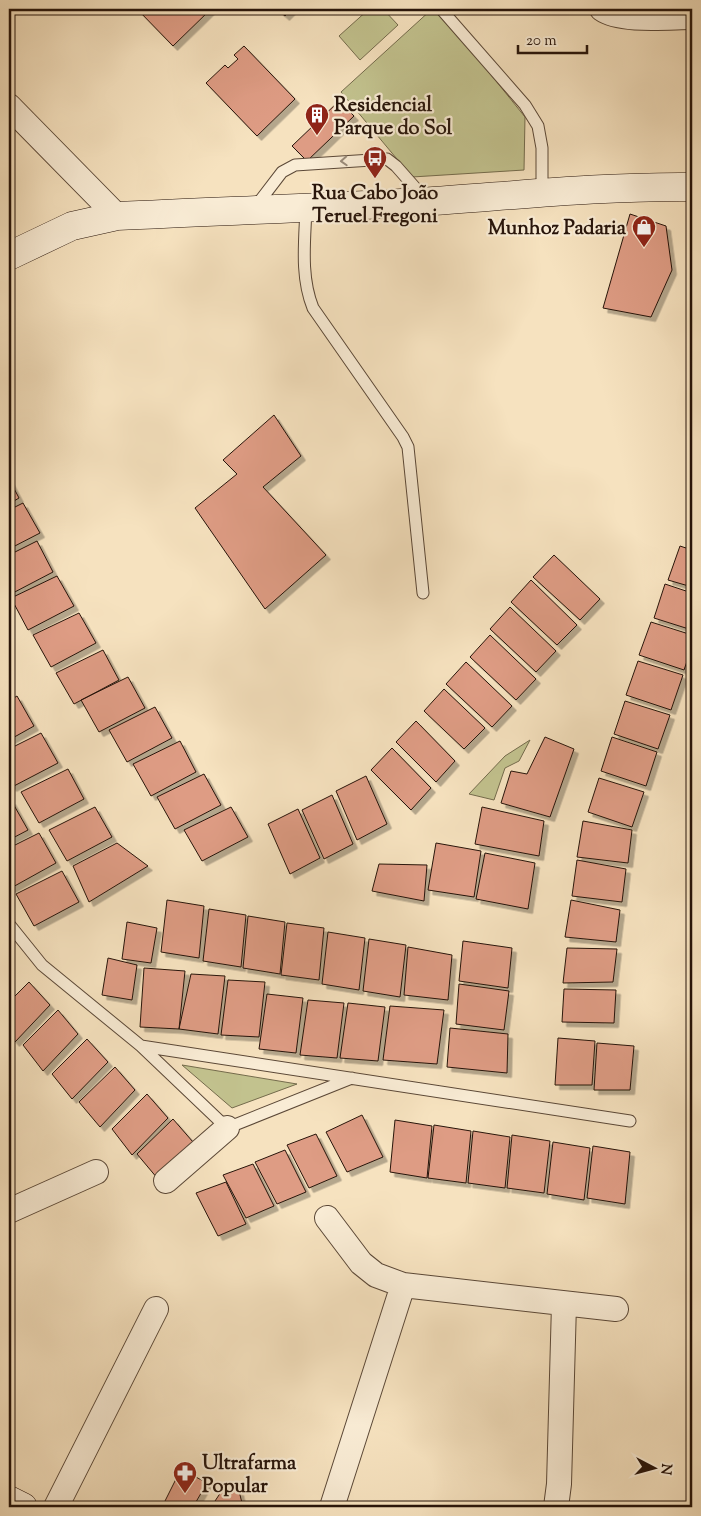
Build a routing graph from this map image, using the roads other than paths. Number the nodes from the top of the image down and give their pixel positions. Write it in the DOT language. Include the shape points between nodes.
graph roads {
  1 [pos="442,9"];
  2 [pos="602,9"];
  3 [pos="692,17"];
  4 [pos="9,106"];
  5 [pos="692,187"];
  6 [pos="542,192"];
  7 [pos="427,201"];
  8 [pos="306,207"];
  9 [pos="254,209"];
  10 [pos="117,216"];
  11 [pos="9,256"];
  12 [pos="423,593"];
  13 [pos="9,924"];
  14 [pos="141,1046"];
  15 [pos="352,1078"];
  16 [pos="630,1121"];
  17 [pos="227,1128"];
  18 [pos="96,1172"];
  19 [pos="166,1181"];
  20 [pos="9,1211"];
  21 [pos="327,1218"];
  22 [pos="403,1285"];
  23 [pos="564,1304"];
  24 [pos="156,1309"];
  25 [pos="616,1310"];
  26 [pos="9,1500"];
  27 [pos="23,1507"];
  28 [pos="56,1507"];
  29 [pos="332,1507"];
  30 [pos="556,1507"];
  1 -- 6 [label="lane" via="525,105 538,126 542,148"];
  2 -- 3 [label="street" via="625,17"];
  4 -- 10 [label="street"];
  5 -- 6 [label="street"];
  6 -- 7 [label="street"];
  7 -- 8 [label="street"];
  7 -- 9 [label="lane, one-way" via="387,159 295,165 282,172"];
  8 -- 9 [label="street"];
  8 -- 12 [label="lane" via="307,294 313,308 408,447"];
  9 -- 10 [label="street"];
  10 -- 11 [label="street" via="72,226"];
  13 -- 14 [label="lane" via="42,965"];
  14 -- 15 [label="lane"];
  14 -- 17 [label="lane"];
  15 -- 16 [label="lane"];
  15 -- 17 [label="lane"];
  17 -- 19 [label="street"];
  18 -- 20 [label="street"];
  21 -- 22 [label="street" via="361,1263 376,1275"];
  22 -- 23 [label="street"];
  22 -- 29 [label="street"];
  23 -- 25 [label="street"];
  23 -- 30 [label="street" via="560,1484"];
  24 -- 28 [label="street"];
  26 -- 27 [label="street"];
}
